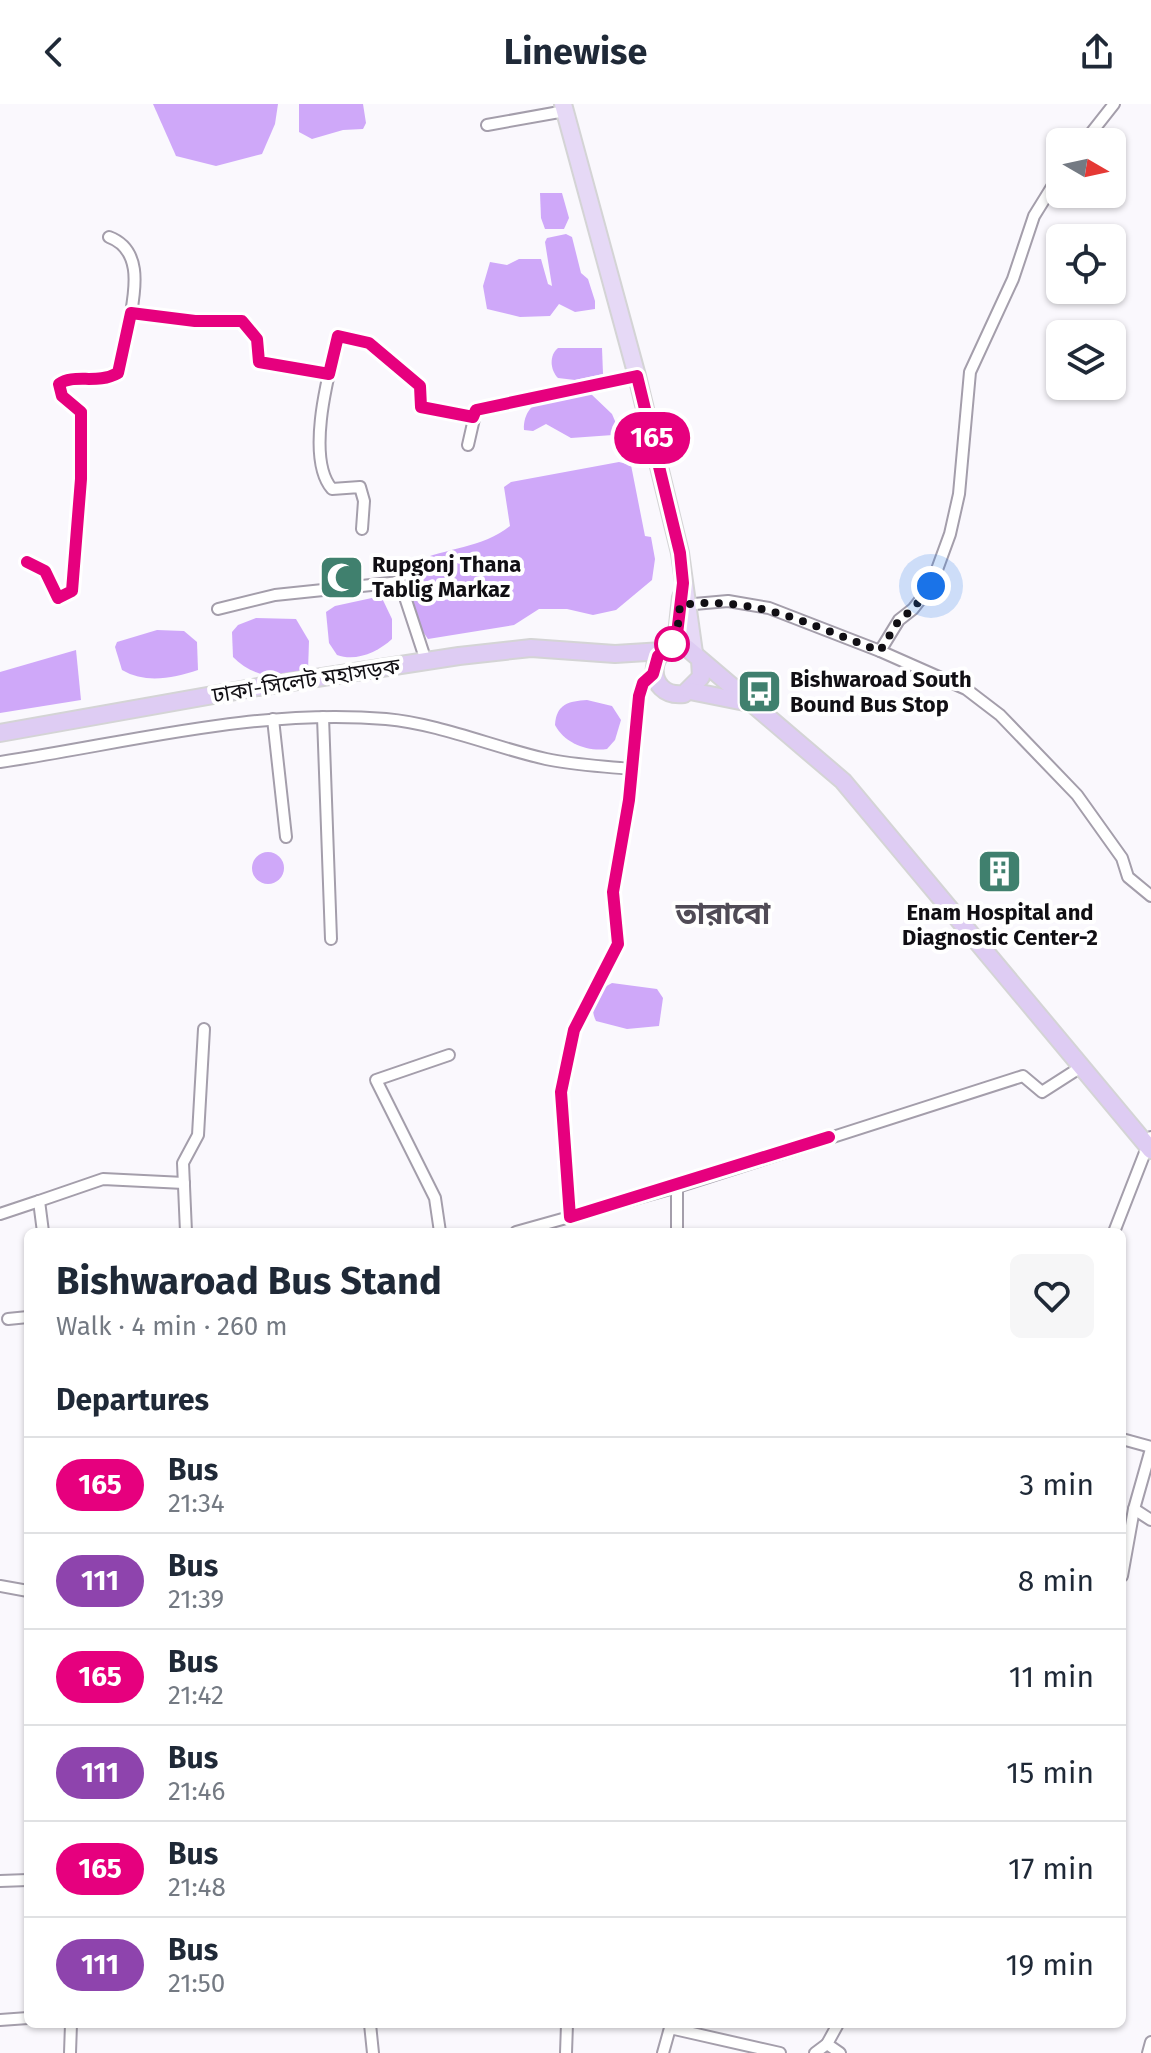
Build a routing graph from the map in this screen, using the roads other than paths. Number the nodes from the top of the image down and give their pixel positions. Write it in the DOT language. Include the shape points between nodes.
graph roads {
  1 [pos="1114,104"];
  2 [pos="564,107"];
  3 [pos="487,125"];
  4 [pos="1095,128"];
  5 [pos="1046,197"];
  6 [pos="109,237"];
  7 [pos="131,313"];
  8 [pos="329,374"];
  9 [pos="637,376"];
  10 [pos="473,417"];
  11 [pos="468,445"];
  12 [pos="362,529"];
  13 [pos="27,562"];
  14 [pos="684,604"];
  15 [pos="218,609"];
  16 [pos="666,649"];
  17 [pos="880,651"];
  18 [pos="615,654"];
  19 [pos="697,657"];
  20 [pos="426,661"];
  21 [pos="653,674"];
  22 [pos="690,691"];
  23 [pos="751,703"];
  24 [pos="323,717"];
  25 [pos="273,719"];
  26 [pos="0,733"];
  27 [pos="0,762"];
  28 [pos="630,769"];
  29 [pos="286,837"];
  30 [pos="1151,896"];
  31 [pos="331,939"];
  32 [pos="204,1029"];
  33 [pos="449,1055"];
  34 [pos="1081,1067"];
  35 [pos="1150,1144"];
  36 [pos="184,1183"];
  37 [pos="677,1187"];
  38 [pos="39,1201"];
  39 [pos="0,1214"];
  40 [pos="570,1217"];
  41 [pos="42,1228"];
  42 [pos="186,1228"];
  43 [pos="439,1228"];
  44 [pos="530,1228"];
  45 [pos="677,1228"];
  46 [pos="1116,1228"];
  47 [pos="24,1317"];
  48 [pos="8,1319"];
  49 [pos="1126,1440"];
  50 [pos="1151,1448"];
  51 [pos="1134,1509"];
  52 [pos="1151,1520"];
  53 [pos="1126,1554"];
  54 [pos="0,1586"];
  55 [pos="24,1590"];
  56 [pos="24,1880"];
  57 [pos="0,1881"];
  58 [pos="24,2018"];
  59 [pos="0,2020"];
  60 [pos="71,2028"];
  61 [pos="370,2028"];
  62 [pos="567,2028"];
  63 [pos="836,2028"];
  64 [pos="1151,2042"];
  65 [pos="827,2044"];
  66 [pos="70,2053"];
  67 [pos="373,2053"];
  68 [pos="566,2053"];
  69 [pos="663,2053"];
  70 [pos="780,2053"];
  71 [pos="815,2053"];
  72 [pos="840,2053"];
  73 [pos="1148,2053"];
  1 -- 4 [label="street"];
  2 -- 3 [label="street"];
  2 -- 9 [label="main road"];
  5 -- 17 [label="street" via="970,372 959,494 950,534 931,586 899,620"];
  6 -- 7 [label="street" via="120,241 134,260"];
  7 -- 8 [label="street" via="242,321 257,339 259,362"];
  7 -- 13 [label="street" via="118,373 104,381 67,378 59,384 62,396 81,412 72,591 58,598 45,571"];
  8 -- 10 [label="street" via="338,336 369,343 420,386 421,407"];
  8 -- 12 [label="street" via="320,427 324,480 332,489 360,487"];
  9 -- 10 [label="street" via="476,410"];
  9 -- 14 [label="main road" via="680,553"];
  10 -- 11 [label="street"];
  14 -- 16 [label="main road" via="677,634"];
  14 -- 17 [label="street" via="728,601 769,608"];
  14 -- 19 [label="main road"];
  15 -- 20 [label="street" via="275,595 400,582"];
  16 -- 18 [label="highway, ঢাকা-সিলেট মহাসড়ক"];
  16 -- 19 [label="highway" via="687,648"];
  16 -- 21 [label="highway" via="655,661"];
  17 -- 30 [label="street" via="966,689 994,709 1077,795 1122,858 1128,877"];
  18 -- 20 [label="highway, ঢাকা-সিলেট মহাসড়ক" via="531,648"];
  18 -- 21 [label="highway, ঢাকা-সিলেট মহাসড়ক"];
  19 -- 22 [label="highway" via="701,677"];
  19 -- 23 [label="highway"];
  20 -- 26 [label="highway, ঢাকা-সিলেট মহাসড়ক"];
  21 -- 22 [label="highway" via="668,693"];
  21 -- 28 [label="street" via="639,696"];
  22 -- 23 [label="highway"];
  23 -- 34 [label="highway" via="843,781"];
  24 -- 25 [label="street"];
  24 -- 28 [label="street" via="389,719 549,760"];
  24 -- 31 [label="street"];
  25 -- 27 [label="street"];
  25 -- 29 [label="street"];
  28 -- 40 [label="street" via="613,892 618,944 574,1030 561,1092"];
  32 -- 36 [label="street" via="198,1135 183,1163"];
  33 -- 43 [label="street" via="376,1080 435,1198"];
  34 -- 35 [label="highway"];
  34 -- 37 [label="street" via="1042,1092 1023,1076"];
  35 -- 46 [label="street"];
  36 -- 38 [label="street" via="103,1179"];
  36 -- 42 [label="street"];
  37 -- 40 [label="street"];
  37 -- 45 [label="street"];
  38 -- 39 [label="street"];
  38 -- 41 [label="street"];
  40 -- 44 [label="street"];
  47 -- 48 [label="street"];
  49 -- 50 [label="street"];
  50 -- 51 [label="street"];
  51 -- 52 [label="street"];
  51 -- 53 [label="street"];
  54 -- 55 [label="street"];
  56 -- 57 [label="street"];
  58 -- 59 [label="street"];
  60 -- 66 [label="street"];
  61 -- 67 [label="street"];
  62 -- 68 [label="street"];
  63 -- 65 [label="street"];
  64 -- 73 [label="street"];
  65 -- 71 [label="street"];
  65 -- 72 [label="street"];
  69 -- 70 [label="street" via="670,2028"];
}
